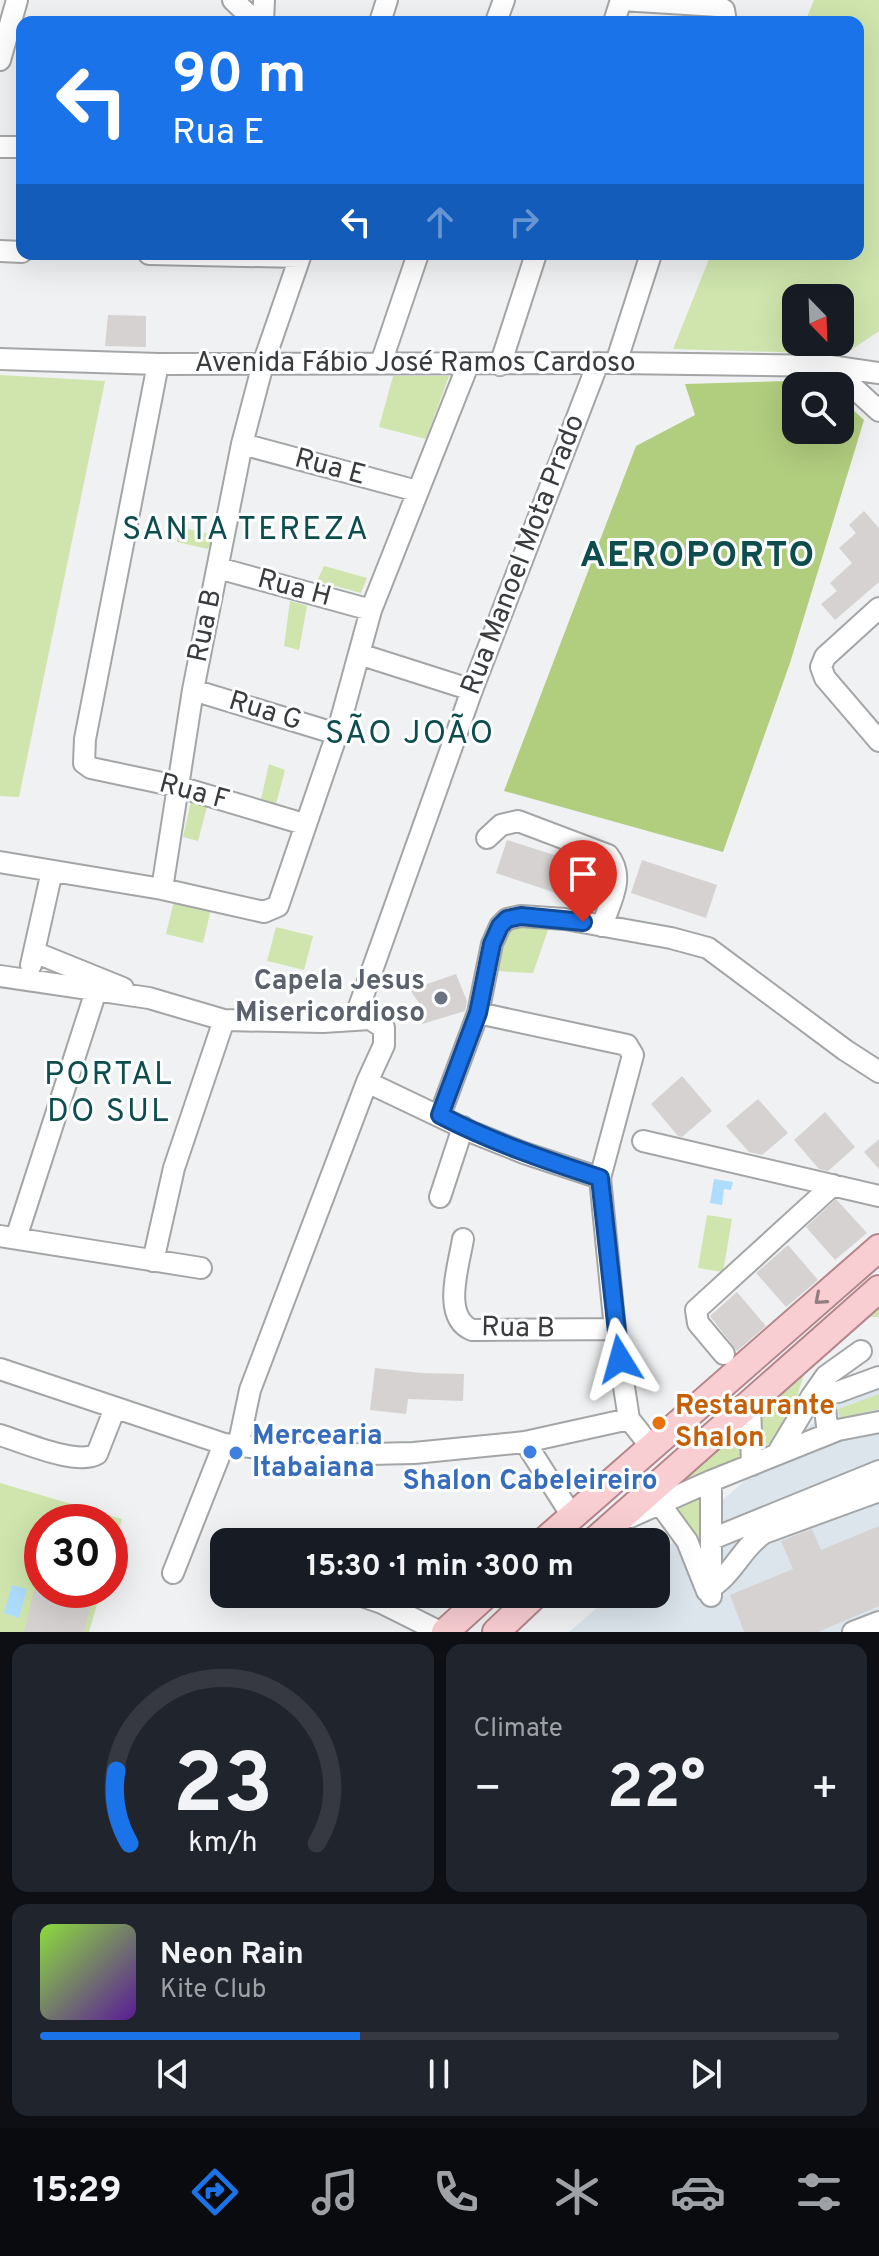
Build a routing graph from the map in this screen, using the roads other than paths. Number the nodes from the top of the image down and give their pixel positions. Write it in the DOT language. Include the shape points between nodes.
graph roads {
  1 [pos="17,0"];
  2 [pos="233,0"];
  3 [pos="621,0"];
  4 [pos="250,16"];
  5 [pos="725,16"];
  6 [pos="9,48"];
  7 [pos="299,260"];
  8 [pos="416,260"];
  9 [pos="534,260"];
  10 [pos="649,260"];
  11 [pos="879,356"];
  12 [pos="0,359"];
  13 [pos="381,363"];
  14 [pos="607,363"];
  15 [pos="158,364"];
  16 [pos="263,364"];
  17 [pos="468,365"];
  18 [pos="500,365"];
  19 [pos="830,366"];
  20 [pos="852,368"];
  21 [pos="879,373"];
  22 [pos="879,411"];
  23 [pos="242,444"];
  24 [pos="417,491"];
  25 [pos="218,568"];
  26 [pos="879,608"];
  27 [pos="371,610"];
  28 [pos="359,654"];
  29 [pos="193,690"];
  30 [pos="472,690"];
  31 [pos="337,734"];
  32 [pos="879,741"];
  33 [pos="176,786"];
  34 [pos="304,824"];
  35 [pos="487,838"];
  36 [pos="0,862"];
  37 [pos="52,871"];
  38 [pos="162,889"];
  39 [pos="605,917"];
  40 [pos="34,952"];
  41 [pos="0,976"];
  42 [pos="27,980"];
  43 [pos="96,991"];
  44 [pos="149,998"];
  45 [pos="478,1013"];
  46 [pos="355,1018"];
  47 [pos="224,1020"];
  48 [pos="879,1072"];
  49 [pos="367,1082"];
  50 [pos="440,1115"];
  51 [pos="463,1127"];
  52 [pos="643,1141"];
  53 [pos="600,1178"];
  54 [pos="833,1185"];
  55 [pos="879,1196"];
  56 [pos="440,1197"];
  57 [pos="8,1237"];
  58 [pos="463,1239"];
  59 [pos="879,1248"];
  60 [pos="153,1261"];
  61 [pos="201,1268"];
  62 [pos="879,1289"];
  63 [pos="615,1329"];
  64 [pos="861,1351"];
  65 [pos="724,1354"];
  66 [pos="0,1369"];
  67 [pos="879,1377"];
  68 [pos="819,1402"];
  69 [pos="750,1403"];
  70 [pos="115,1408"];
  71 [pos="629,1419"];
  72 [pos="879,1422"];
  73 [pos="828,1434"];
  74 [pos="0,1435"];
  75 [pos="525,1442"];
  76 [pos="231,1446"];
  77 [pos="652,1448"];
  78 [pos="777,1454"];
  79 [pos="752,1465"];
  80 [pos="879,1471"];
  81 [pos="711,1481"];
  82 [pos="879,1491"];
  83 [pos="660,1504"];
  84 [pos="572,1516"];
  85 [pos="559,1528"];
  86 [pos="609,1528"];
  87 [pos="614,1528"];
  88 [pos="712,1539"];
  89 [pos="173,1573"];
  90 [pos="710,1589"];
  91 [pos="401,1608"];
  92 [pos="471,1608"];
  93 [pos="521,1608"];
  94 [pos="879,1622"];
  95 [pos="443,1632"];
  96 [pos="496,1632"];
  97 [pos="853,1632"];
  1 -- 6 [label="street"];
  2 -- 4 [label="street"];
  3 -- 5 [label="street" via="718,6"];
  7 -- 16 [label="street, Rua B"];
  8 -- 13 [label="street"];
  9 -- 18 [label="street"];
  10 -- 14 [label="street, Rua Manoel Mota Prado"];
  11 -- 20 [label="street"];
  12 -- 15 [label="street, Avenida Fábio José Ramos Cardoso"];
  13 -- 16 [label="street, Avenida Fábio José Ramos Cardoso"];
  13 -- 17 [label="street, Avenida Fábio José Ramos Cardoso"];
  14 -- 18 [label="street, Avenida Fábio José Ramos Cardoso"];
  14 -- 19 [label="street, Avenida Fábio José Ramos Cardoso"];
  14 -- 30 [label="street, Rua Manoel Mota Prado"];
  15 -- 16 [label="street, Avenida Fábio José Ramos Cardoso"];
  15 -- 33 [label="street, Rua F" via="84,763"];
  16 -- 23 [label="street, Rua B"];
  17 -- 18 [label="street, Avenida Fábio José Ramos Cardoso"];
  17 -- 24 [label="street"];
  19 -- 20 [label="street, Avenida Fábio José Ramos Cardoso"];
  19 -- 22 [label="street"];
  20 -- 21 [label="street, Avenida Fábio José Ramos Cardoso"];
  23 -- 24 [label="street, Rua E"];
  23 -- 25 [label="street, Rua B"];
  24 -- 27 [label="street"];
  25 -- 27 [label="street, Rua H"];
  25 -- 29 [label="street, Rua B"];
  26 -- 32 [label="street" via="825,657 821,667"];
  27 -- 28 [label="street"];
  28 -- 30 [label="street"];
  28 -- 31 [label="street"];
  29 -- 31 [label="street, Rua G"];
  29 -- 33 [label="street, Rua B"];
  30 -- 46 [label="street, Rua Manoel Mota Prado"];
  31 -- 34 [label="street"];
  33 -- 34 [label="street, Rua F"];
  33 -- 38 [label="street, Rua B"];
  34 -- 38 [label="street" via="281,902 273,910"];
  35 -- 39 [label="street" via="501,825 518,821 608,855 618,874"];
  36 -- 37 [label="street"];
  37 -- 38 [label="street"];
  37 -- 40 [label="street"];
  39 -- 45 [label="street" via="507,919 492,944"];
  39 -- 48 [label="street" via="708,948"];
  40 -- 42 [label="street"];
  40 -- 44 [label="street"];
  41 -- 42 [label="street"];
  42 -- 43 [label="street"];
  43 -- 44 [label="street"];
  43 -- 57 [label="street"];
  44 -- 47 [label="street"];
  45 -- 50 [label="street"];
  45 -- 53 [label="street" via="631,1049"];
  46 -- 47 [label="street"];
  46 -- 49 [label="street" via="384,1028 384,1045"];
  47 -- 60 [label="street" via="174,1168"];
  49 -- 50 [label="street"];
  49 -- 76 [label="street"];
  50 -- 51 [label="street"];
  51 -- 53 [label="street"];
  51 -- 56 [label="street"];
  52 -- 54 [label="street"];
  53 -- 63 [label="street"];
  54 -- 55 [label="street"];
  54 -- 65 [label="street" via="696,1310 698,1323"];
  57 -- 60 [label="street"];
  58 -- 63 [label="street, Rua B" via="454,1302 464,1327"];
  59 -- 77 [label="main road, one-way"];
  60 -- 61 [label="street"];
  62 -- 69 [label="main road"];
  63 -- 71 [label="street"];
  64 -- 68 [label="street" via="826,1376"];
  66 -- 70 [label="street"];
  67 -- 68 [label="street"];
  68 -- 73 [label="street"];
  68 -- 78 [label="street"];
  69 -- 79 [label="street"];
  69 -- 86 [label="main road"];
  70 -- 74 [label="street" via="91,1458"];
  70 -- 76 [label="street"];
  71 -- 75 [label="street"];
  71 -- 77 [label="street"];
  72 -- 73 [label="street"];
  73 -- 78 [label="street"];
  75 -- 76 [label="street" via="322,1455"];
  75 -- 84 [label="street"];
  76 -- 89 [label="street"];
  77 -- 84 [label="main road"];
  78 -- 79 [label="street"];
  79 -- 81 [label="street"];
  80 -- 88 [label="street"];
  81 -- 83 [label="street"];
  81 -- 88 [label="street"];
  82 -- 90 [label="street" via="764,1533"];
  83 -- 87 [label="street"];
  83 -- 90 [label="street" via="687,1541"];
  84 -- 85 [label="main road"];
  88 -- 90 [label="street"];
  91 -- 95 [label="street"];
  92 -- 95 [label="main road"];
  93 -- 96 [label="main road"];
  94 -- 97 [label="street"];
}
